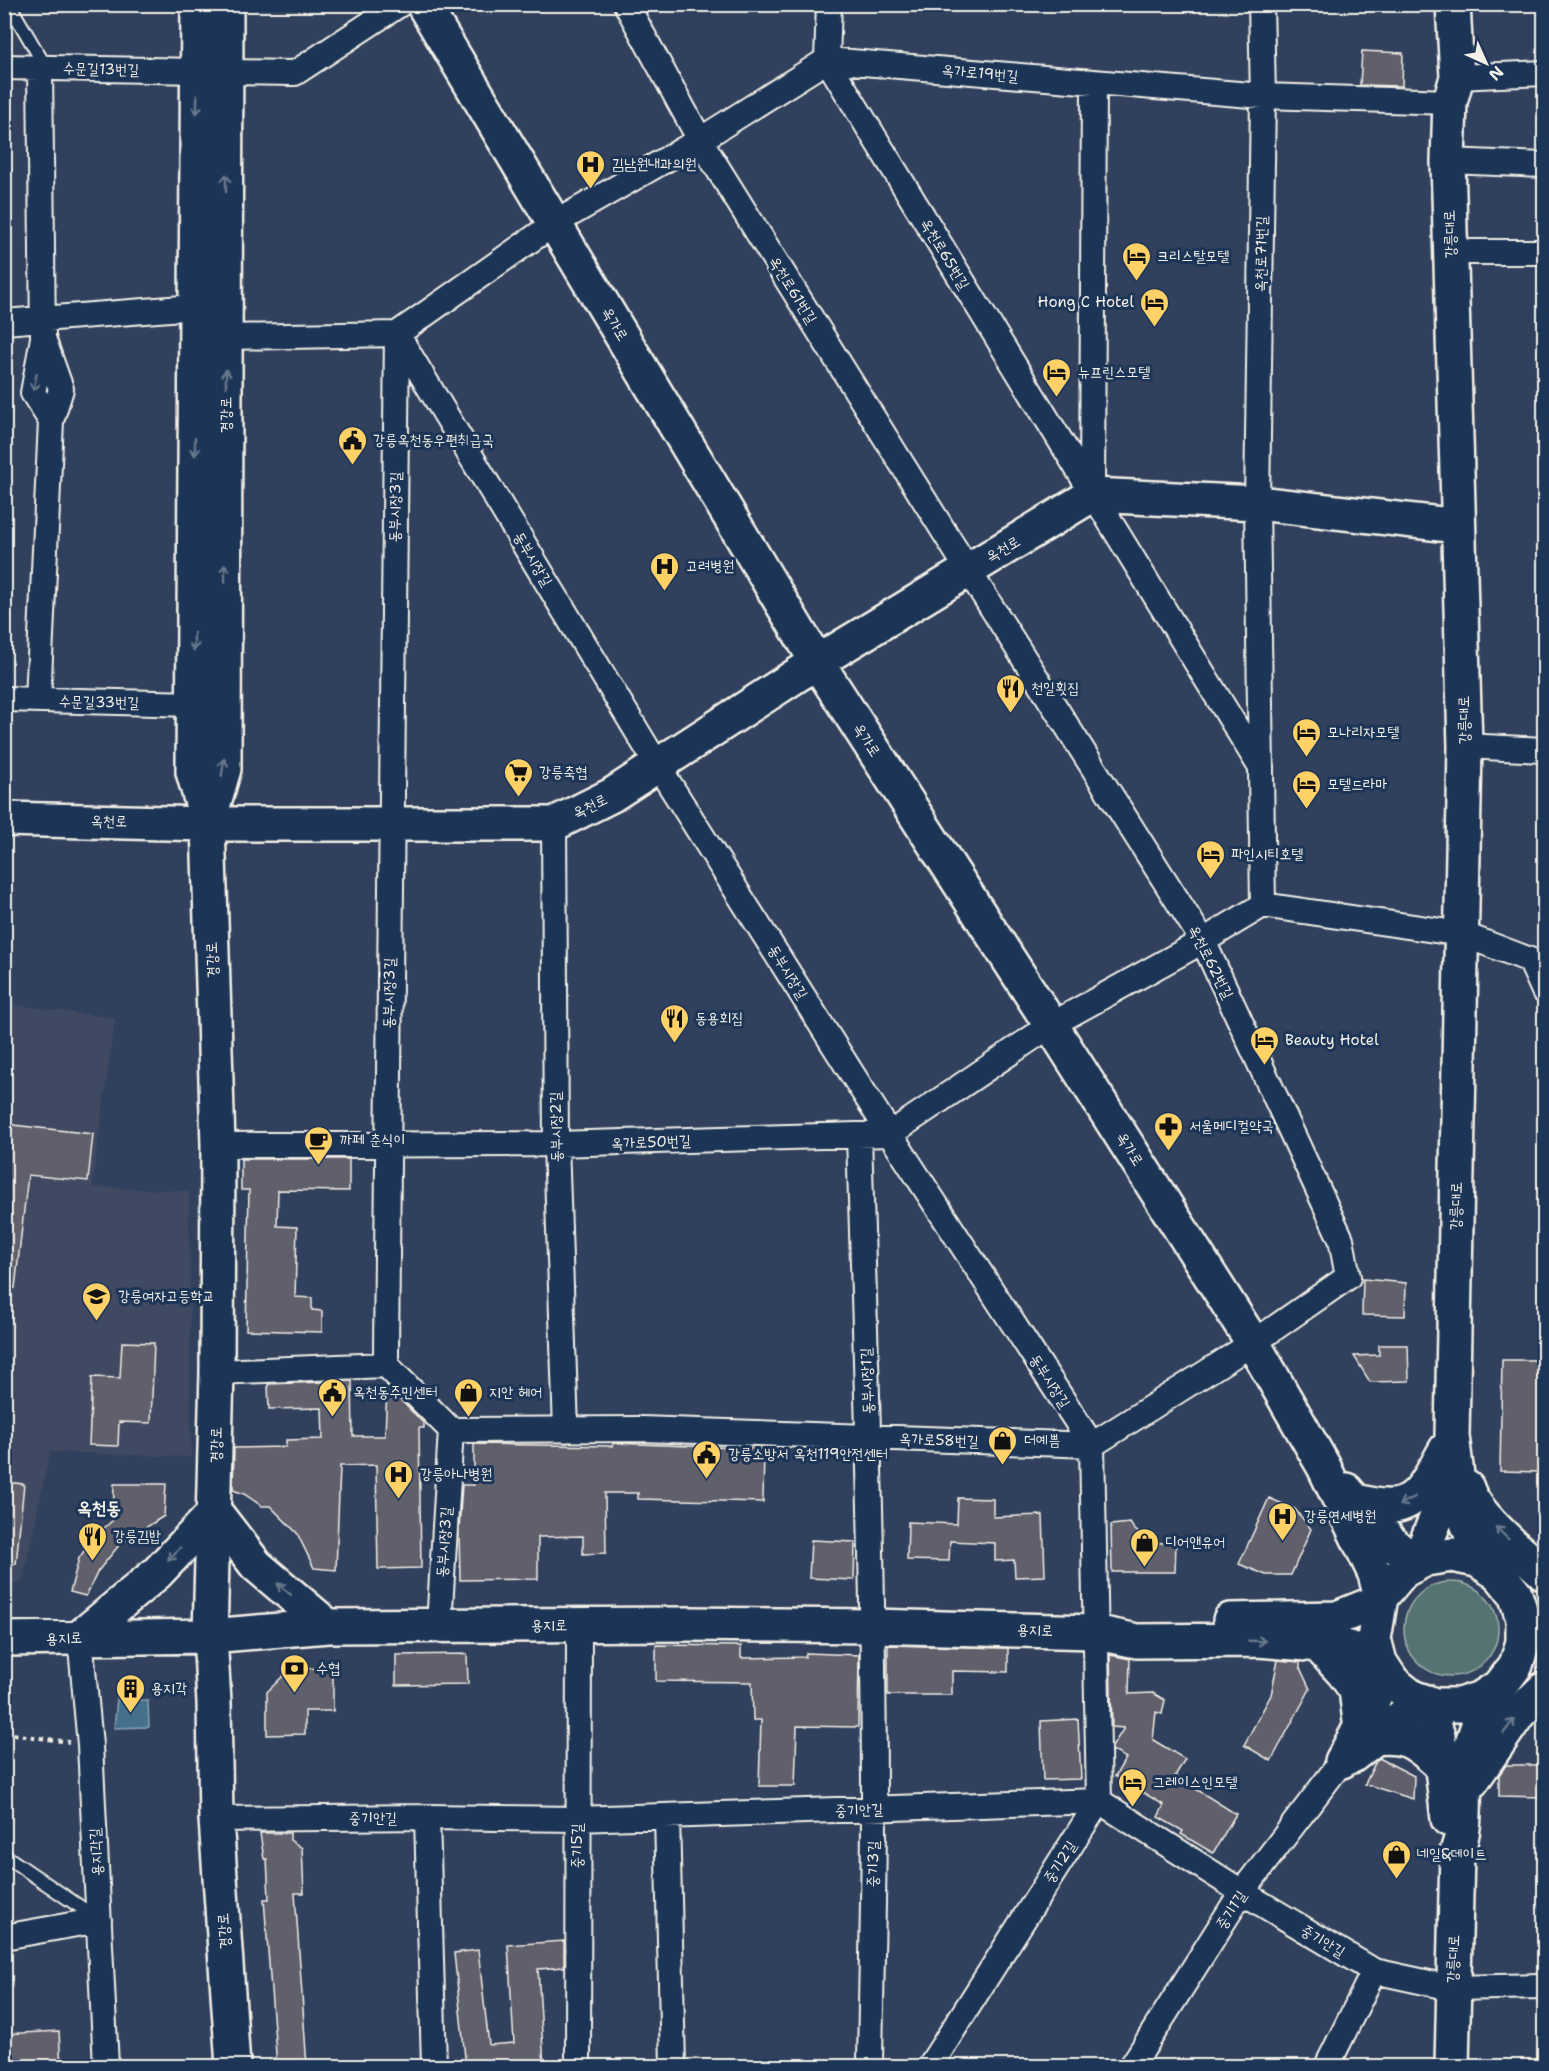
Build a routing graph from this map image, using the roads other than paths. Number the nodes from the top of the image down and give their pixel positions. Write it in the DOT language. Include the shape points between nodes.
graph roads {
  1 [pos="9,4"];
  2 [pos="198,4"];
  3 [pos="226,4"];
  4 [pos="400,4"];
  5 [pos="423,4"];
  6 [pos="626,4"];
  7 [pos="829,4"];
  8 [pos="1261,4"];
  9 [pos="1454,4"];
  10 [pos="827,60"];
  11 [pos="4,67"];
  12 [pos="40,68"];
  13 [pos="212,71"];
  14 [pos="1545,73"];
  15 [pos="1095,82"];
  16 [pos="1454,90"];
  17 [pos="1263,96"];
  18 [pos="700,140"];
  19 [pos="1448,161"];
  20 [pos="1545,165"];
  21 [pos="555,224"];
  22 [pos="1451,252"];
  23 [pos="1545,252"];
  24 [pos="195,307"];
  25 [pos="4,322"];
  26 [pos="43,328"];
  27 [pos="397,334"];
  28 [pos="226,337"];
  29 [pos="1092,495"];
  30 [pos="1257,503"];
  31 [pos="1458,526"];
  32 [pos="968,570"];
  33 [pos="817,662"];
  34 [pos="4,699"];
  35 [pos="39,700"];
  36 [pos="193,704"];
  37 [pos="1465,746"];
  38 [pos="1545,750"];
  39 [pos="658,766"];
  40 [pos="1261,769"];
  41 [pos="4,819"];
  42 [pos="392,823"];
  43 [pos="208,824"];
  44 [pos="554,824"];
  45 [pos="1263,904"];
  46 [pos="1462,934"];
  47 [pos="1203,941"];
  48 [pos="1537,965"];
  49 [pos="1545,991"];
  50 [pos="1051,1025"];
  51 [pos="890,1134"];
  52 [pos="859,1136"];
  53 [pos="218,1144"];
  54 [pos="556,1144"];
  55 [pos="386,1145"];
  56 [pos="1252,1343"];
  57 [pos="386,1365"];
  58 [pos="217,1372"];
  59 [pos="451,1430"];
  60 [pos="566,1430"];
  61 [pos="868,1437"];
  62 [pos="1452,1437"];
  63 [pos="1092,1444"];
  64 [pos="1324,1467"];
  65 [pos="1356,1501"];
  66 [pos="215,1512"];
  67 [pos="1358,1542"];
  68 [pos="1415,1564"];
  69 [pos="1545,1573"];
  70 [pos="1504,1580"];
  71 [pos="1380,1599"];
  72 [pos="1545,1605"];
  73 [pos="1337,1618"];
  74 [pos="439,1625"];
  75 [pos="328,1626"];
  76 [pos="579,1626"];
  77 [pos="872,1626"];
  78 [pos="1094,1632"];
  79 [pos="210,1636"];
  80 [pos="80,1637"];
  81 [pos="4,1639"];
  82 [pos="1319,1646"];
  83 [pos="1545,1652"];
  84 [pos="1380,1662"];
  85 [pos="1504,1681"];
  86 [pos="1545,1689"];
  87 [pos="1427,1702"];
  88 [pos="1366,1734"];
  89 [pos="1342,1761"];
  90 [pos="1442,1765"];
  91 [pos="1465,1792"];
  92 [pos="1099,1801"];
  93 [pos="874,1809"];
  94 [pos="667,1816"];
  95 [pos="427,1817"];
  96 [pos="216,1819"];
  97 [pos="577,1819"];
  98 [pos="1456,1852"];
  99 [pos="4,1855"];
  100 [pos="1242,1892"];
  101 [pos="99,1920"];
  102 [pos="4,1937"];
  103 [pos="1374,1971"];
  104 [pos="1545,1986"];
  105 [pos="1452,1988"];
  106 [pos="106,2067"];
  107 [pos="233,2067"];
  108 [pos="434,2067"];
  109 [pos="578,2067"];
  110 [pos="673,2067"];
  111 [pos="870,2067"];
  112 [pos="930,2067"];
  113 [pos="1132,2067"];
  114 [pos="1327,2067"];
  115 [pos="1452,2067"];
  1 -- 12 [label="lane" via="41,59"];
  2 -- 13 [label="street, 경강로"];
  3 -- 13 [label="street, 경강로"];
  4 -- 13 [label="street, 수문길13번길" via="295,73"];
  5 -- 21 [label="street, 옥가로"];
  6 -- 18 [label="street, 옥천로61번길"];
  7 -- 10 [label="street"];
  8 -- 17 [label="street, 옥천로71번길"];
  9 -- 16 [label="street, 강릉대로"];
  10 -- 15 [label="street, 옥가로19번길"];
  10 -- 18 [label="street"];
  10 -- 29 [label="street, 옥천로65번길"];
  11 -- 12 [label="street, 수문길13번길"];
  12 -- 13 [label="street, 수문길13번길"];
  12 -- 26 [label="street"];
  13 -- 24 [label="street, 경강로, one-way"];
  28 -- 13 [label="street, 경강로, one-way"];
  14 -- 16 [label="street, 옥가로19번길"];
  15 -- 17 [label="street, 옥가로19번길"];
  15 -- 29 [label="street"];
  16 -- 17 [label="street, 옥가로19번길"];
  16 -- 19 [label="street, 강릉대로"];
  17 -- 30 [label="street, 옥천로71번길"];
  18 -- 21 [label="street"];
  18 -- 32 [label="street, 옥천로61번길"];
  19 -- 20 [label="street"];
  19 -- 22 [label="street, 강릉대로"];
  21 -- 27 [label="street"];
  21 -- 33 [label="street, 옥가로"];
  22 -- 23 [label="street"];
  22 -- 31 [label="street, 강릉대로"];
  24 -- 26 [label="street"];
  24 -- 36 [label="street, 경강로, one-way"];
  25 -- 26 [label="street"];
  26 -- 35 [label="street" via="33,393 51,420"];
  27 -- 28 [label="street"];
  27 -- 39 [label="street, 동부시장길"];
  27 -- 42 [label="street, 동부시장3길"];
  43 -- 28 [label="street, 경강로, one-way" via="224,769"];
  29 -- 30 [label="street"];
  29 -- 32 [label="street, 옥천로"];
  29 -- 40 [label="street"];
  30 -- 31 [label="street"];
  30 -- 40 [label="street"];
  31 -- 37 [label="street, 강릉대로"];
  32 -- 33 [label="street, 옥천로"];
  32 -- 47 [label="street, 옥천로62번길"];
  33 -- 39 [label="street, 옥천로"];
  33 -- 50 [label="street, 옥가로"];
  34 -- 35 [label="street, 수문길33번길"];
  35 -- 36 [label="street, 수문길33번길"];
  36 -- 43 [label="street, 경강로" via="193,772"];
  37 -- 38 [label="street"];
  37 -- 46 [label="street, 강릉대로"];
  39 -- 44 [label="street, 옥천로"];
  39 -- 51 [label="street, 동부시장길"];
  40 -- 45 [label="street"];
  41 -- 43 [label="street, 옥천로"];
  42 -- 43 [label="street, 옥천로"];
  42 -- 44 [label="street, 옥천로"];
  42 -- 55 [label="street, 동부시장3길"];
  43 -- 53 [label="street, 경강로"];
  44 -- 54 [label="street, 동부시장2길"];
  45 -- 46 [label="street"];
  45 -- 47 [label="street"];
  46 -- 48 [label="street"];
  46 -- 62 [label="street, 강릉대로"];
  47 -- 50 [label="street"];
  47 -- 56 [label="street, 옥천로62번길" via="1341,1239 1348,1277"];
  48 -- 49 [label="street"];
  50 -- 51 [label="street"];
  50 -- 56 [label="street, 옥가로"];
  51 -- 52 [label="street, 옥가로50번길"];
  51 -- 63 [label="street, 동부시장길"];
  52 -- 54 [label="street, 옥가로50번길"];
  52 -- 61 [label="street, 동부시장1길"];
  53 -- 55 [label="street, 옥가로50번길"];
  53 -- 58 [label="street, 경강로"];
  54 -- 55 [label="street, 옥가로50번길"];
  54 -- 60 [label="street, 동부시장2길"];
  55 -- 57 [label="street, 동부시장3길"];
  56 -- 63 [label="street"];
  56 -- 64 [label="street, 옥가로"];
  57 -- 58 [label="street"];
  57 -- 59 [label="street"];
  58 -- 66 [label="street, 경강로"];
  59 -- 60 [label="street, 옥가로58번길"];
  59 -- 74 [label="street, 동부시장3길"];
  60 -- 61 [label="street, 옥가로58번길"];
  61 -- 63 [label="street, 옥가로58번길"];
  61 -- 77 [label="street, 동부시장1길"];
  62 -- 65 [label="street, one-way" via="1413,1499 1396,1506"];
  62 -- 68 [label="street" via="1444,1499"];
  69 -- 62 [label="street, one-way" via="1483,1515 1469,1494"];
  62 -- 70 [label="street" via="1467,1523 1479,1547"];
  63 -- 78 [label="street"];
  64 -- 65 [label="street"];
  64 -- 67 [label="street"];
  65 -- 68 [label="street"];
  75 -- 66 [label="street, one-way" via="256,1565"];
  66 -- 79 [label="street, 경강로"];
  66 -- 80 [label="street, one-way" via="157,1573"];
  67 -- 71 [label="street" via="1375,1574"];
  67 -- 73 [label="street" via="1365,1570 1363,1587"];
  68 -- 70 [label="street" via="1452,1555 1477,1560"];
  68 -- 71 [label="street" via="1403,1571"];
  70 -- 72 [label="street"];
  70 -- 85 [label="street" via="1515,1594 1523,1618 1523,1642 1516,1665"];
  71 -- 73 [label="street"];
  71 -- 84 [label="street" via="1374,1639"];
  73 -- 78 [label="street, 용지로" via="1140,1622"];
  74 -- 75 [label="street, 용지로"];
  74 -- 76 [label="street, 용지로"];
  75 -- 79 [label="street, 용지로"];
  76 -- 77 [label="street, 용지로"];
  76 -- 97 [label="street, 중기5길"];
  77 -- 78 [label="street, 용지로"];
  77 -- 93 [label="street, 중기3길"];
  78 -- 82 [label="street, 용지로, one-way" via="1137,1641 1258,1640"];
  78 -- 92 [label="street"];
  79 -- 80 [label="street, 용지로"];
  79 -- 96 [label="street, 경강로"];
  80 -- 81 [label="street, 용지로"];
  80 -- 101 [label="street, 용지각길"];
  82 -- 84 [label="street, 용지로" via="1345,1647"];
  82 -- 88 [label="street" via="1356,1690"];
  83 -- 85 [label="street" via="1532,1657"];
  84 -- 87 [label="street" via="1393,1682 1412,1697"];
  84 -- 88 [label="street"];
  85 -- 87 [label="street" via="1481,1698 1459,1706"];
  85 -- 91 [label="street" via="1491,1698 1475,1734"];
  91 -- 86 [label="street, one-way" via="1519,1713"];
  87 -- 88 [label="street"];
  87 -- 90 [label="street"];
  88 -- 89 [label="street"];
  88 -- 90 [label="street" via="1406,1739"];
  89 -- 100 [label="street, 중기1길"];
  90 -- 98 [label="street" via="1450,1838"];
  91 -- 98 [label="street" via="1464,1834"];
  92 -- 93 [label="street, 중기안길"];
  92 -- 100 [label="street, 중기안길"];
  92 -- 112 [label="street, 중기2길"];
  93 -- 94 [label="street, 중기안길"];
  93 -- 111 [label="street, 중기3길"];
  94 -- 97 [label="street, 중기안길"];
  94 -- 110 [label="street"];
  95 -- 96 [label="street, 중기안길"];
  95 -- 97 [label="street, 중기안길"];
  95 -- 108 [label="street"];
  96 -- 107 [label="street, 경강로"];
  97 -- 109 [label="street, 중기5길"];
  98 -- 105 [label="street, 강릉대로"];
  99 -- 101 [label="lane"];
  100 -- 103 [label="street, 중기안길"];
  100 -- 113 [label="street, 중기1길"];
  101 -- 102 [label="street"];
  101 -- 106 [label="street, 용지각길"];
  103 -- 105 [label="street, 중기안길"];
  103 -- 114 [label="street"];
  104 -- 105 [label="street, 중기안길"];
  105 -- 115 [label="street, 강릉대로"];
}
